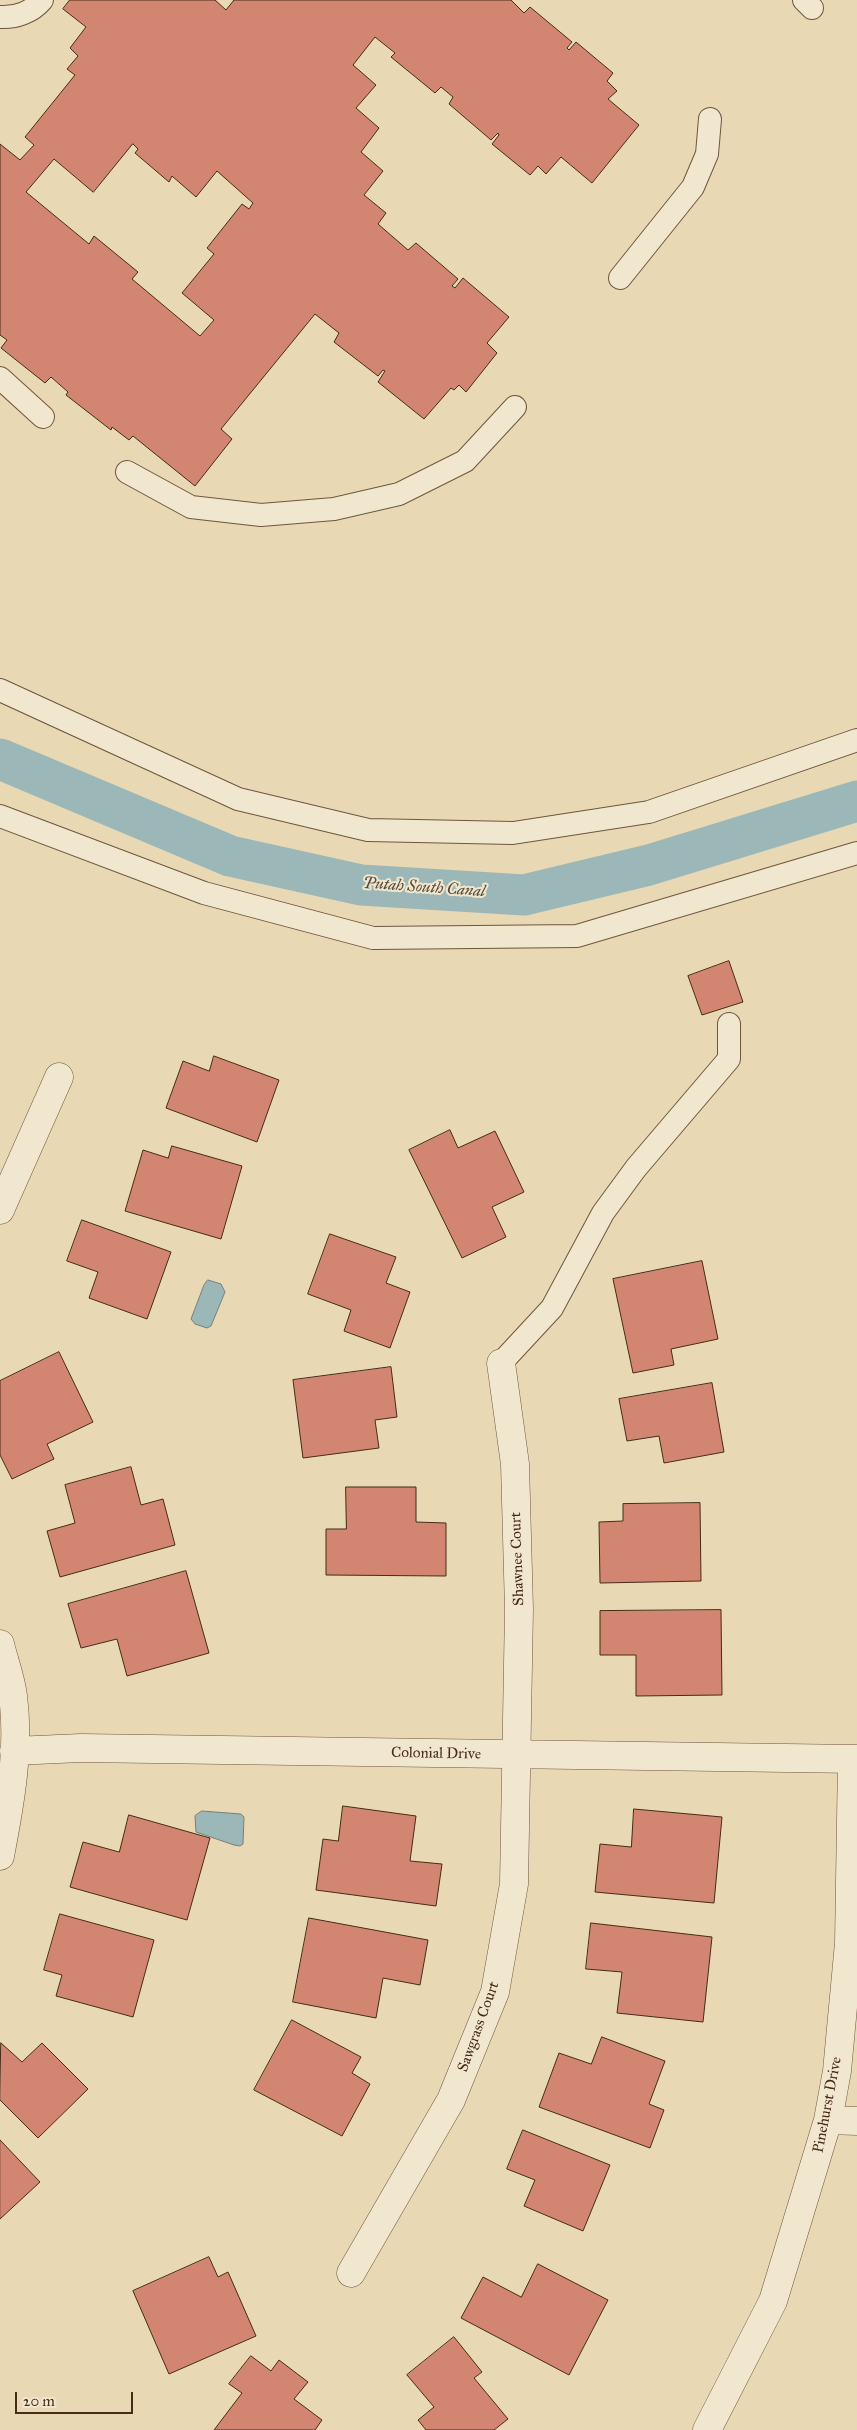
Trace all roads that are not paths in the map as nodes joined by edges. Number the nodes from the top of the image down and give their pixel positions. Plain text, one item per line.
1 (42, 0) edge
2 (0, 17) edge
3 (710, 119) dead end
4 (620, 278) dead end
5 (0, 378) edge
6 (515, 407) dead end
7 (43, 417) dead end
8 (127, 472) dead end
9 (0, 690) edge
10 (857, 740) edge
11 (0, 816) edge
12 (857, 852) edge
13 (729, 1024) dead end
14 (59, 1078) dead end
15 (0, 1210) edge
16 (501, 1363) joint
17 (0, 1644) edge
18 (14, 1751) junction
19 (517, 1755) junction
20 (855, 1759) edge
21 (0, 1856) edge
22 (828, 2120) junction
23 (857, 2121) edge
24 (351, 2273) dead end
25 (707, 2430) edge

1 - 2 lane
3 - 4 lane
5 - 7 lane
6 - 8 lane
9 - 10 lane
11 - 12 lane
13 - 16 lane
14 - 15 street
16 - 19 street, Shawnee Court
17 - 18 street
18 - 19 street, Colonial Drive
18 - 21 street
19 - 20 street, Colonial Drive
19 - 24 street, Sawgrass Court
20 - 22 street, Pinehurst Drive
22 - 23 street
22 - 25 street, Pinehurst Drive

